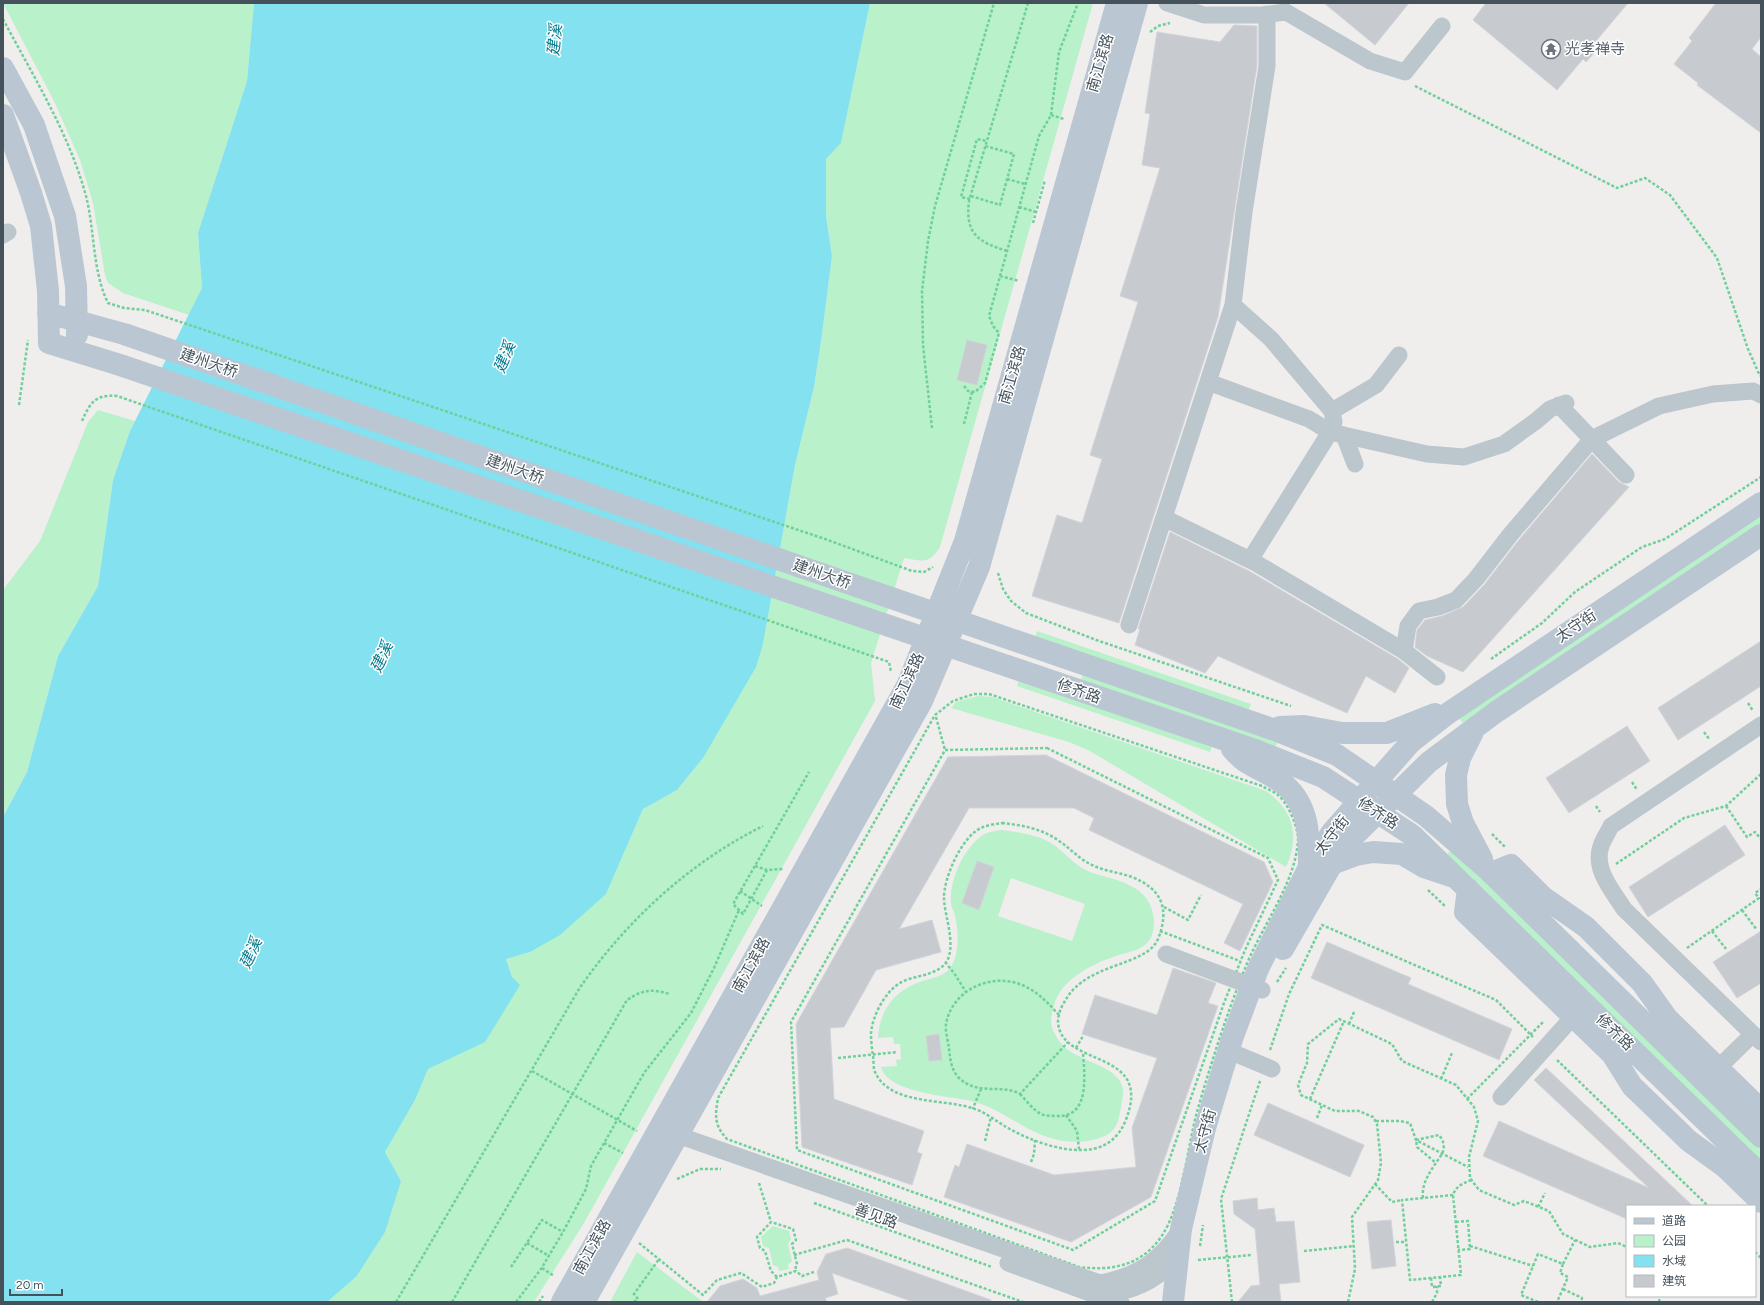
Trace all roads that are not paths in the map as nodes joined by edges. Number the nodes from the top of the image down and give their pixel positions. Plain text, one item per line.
1 (1117, 3) edge
2 (1137, 3) edge
3 (1167, 3) edge
4 (1267, 14) junction
5 (1442, 26) dead end
6 (3, 68) edge
7 (3, 115) edge
8 (1233, 305) junction
9 (48, 313) junction
10 (76, 321) junction
11 (77, 352) junction
12 (1399, 354) dead end
13 (1208, 382) junction
14 (1761, 395) edge
15 (1332, 411) junction
16 (1337, 434) junction
17 (1592, 439) junction
18 (1356, 464) dead end
19 (1626, 475) dead end
20 (1761, 503) edge
21 (1164, 518) junction
22 (1761, 535) edge
23 (1250, 560) junction
24 (895, 599) joint
25 (946, 617) junction
26 (1129, 625) dead end
27 (886, 626) joint
28 (936, 643) junction
29 (1404, 651) junction
30 (1437, 677) dead end
31 (1464, 702) junction
32 (1761, 725) edge
33 (1267, 727) junction
34 (1476, 727) junction
35 (1221, 739) junction
36 (1376, 782) junction
37 (1396, 795) junction
38 (1360, 801) junction
39 (1378, 812) junction
40 (1332, 864) junction
41 (1309, 867) junction
42 (1489, 871) junction
43 (1462, 883) junction
44 (1166, 954) dead end
45 (1253, 984) junction
46 (1579, 1010) junction
47 (1757, 1038) edge
48 (1233, 1053) junction
49 (1269, 1067) road end
50 (1718, 1068) junction
51 (1500, 1097) dead end
52 (1761, 1110) edge
53 (661, 1135) junction
54 (1761, 1137) edge
55 (1761, 1175) edge
56 (1761, 1202) edge
57 (1186, 1233) junction
58 (1188, 1258) junction
59 (1107, 1295) edge
60 (562, 1302) edge
61 (584, 1302) edge
62 (1173, 1302) edge
63 (1183, 1302) edge

1 - 25 main road, 南江滨路
2 - 25 main road, 南江滨路
3 - 4 street
4 - 5 street
4 - 8 street
6 - 10 main road
7 - 9 main road
8 - 13 street
8 - 15 street
9 - 10 main road, 建州大桥
9 - 11 main road, 建州大桥
10 - 11 main road
10 - 24 main road, 建州大桥
11 - 27 main road, 建州大桥
12 - 15 street
13 - 16 street
13 - 21 street
14 - 17 street
15 - 16 street
16 - 17 street
16 - 18 street
16 - 23 street
17 - 19 street
17 - 29 street
20 - 31 main road, 太守街
21 - 23 street
21 - 26 street
22 - 34 main road, 太守街
23 - 29 street
24 - 25 main road, 修齐路
25 - 28 main road, 南江滨路
25 - 33 main road, 修齐路
27 - 28 main road, 修齐路
28 - 35 main road, 修齐路
28 - 53 main road, 南江滨路
29 - 30 street
31 - 33 main road
31 - 36 main road, 太守街
32 - 47 street
33 - 36 main road, 修齐路
34 - 37 main road, 太守街
34 - 42 main road
35 - 38 main road, 修齐路
35 - 41 main road
36 - 37 main road, 修齐路
36 - 38 main road, 太守街
37 - 39 main road, 太守街
37 - 42 main road, 修齐路
38 - 39 main road, 修齐路
38 - 41 main road, 太守街
39 - 40 main road, 太守街
39 - 43 main road, 修齐路
40 - 43 main road
40 - 45 main road, 太守街
41 - 45 main road, 太守街
42 - 50 main road
42 - 54 main road, 修齐路
43 - 46 main road, 修齐路
44 - 45 street
45 - 48 main road, 太守街
46 - 51 street
46 - 55 main road, 修齐路
46 - 56 main road
47 - 50 street
48 - 49 street
48 - 57 main road, 太守街
50 - 52 main road
53 - 59 street, 善见路
53 - 60 main road, 南江滨路
53 - 61 main road, 南江滨路
57 - 58 main road, 太守街
57 - 59 street
57 - 63 main road, 太守街
58 - 59 street
58 - 62 main road, 太守街

